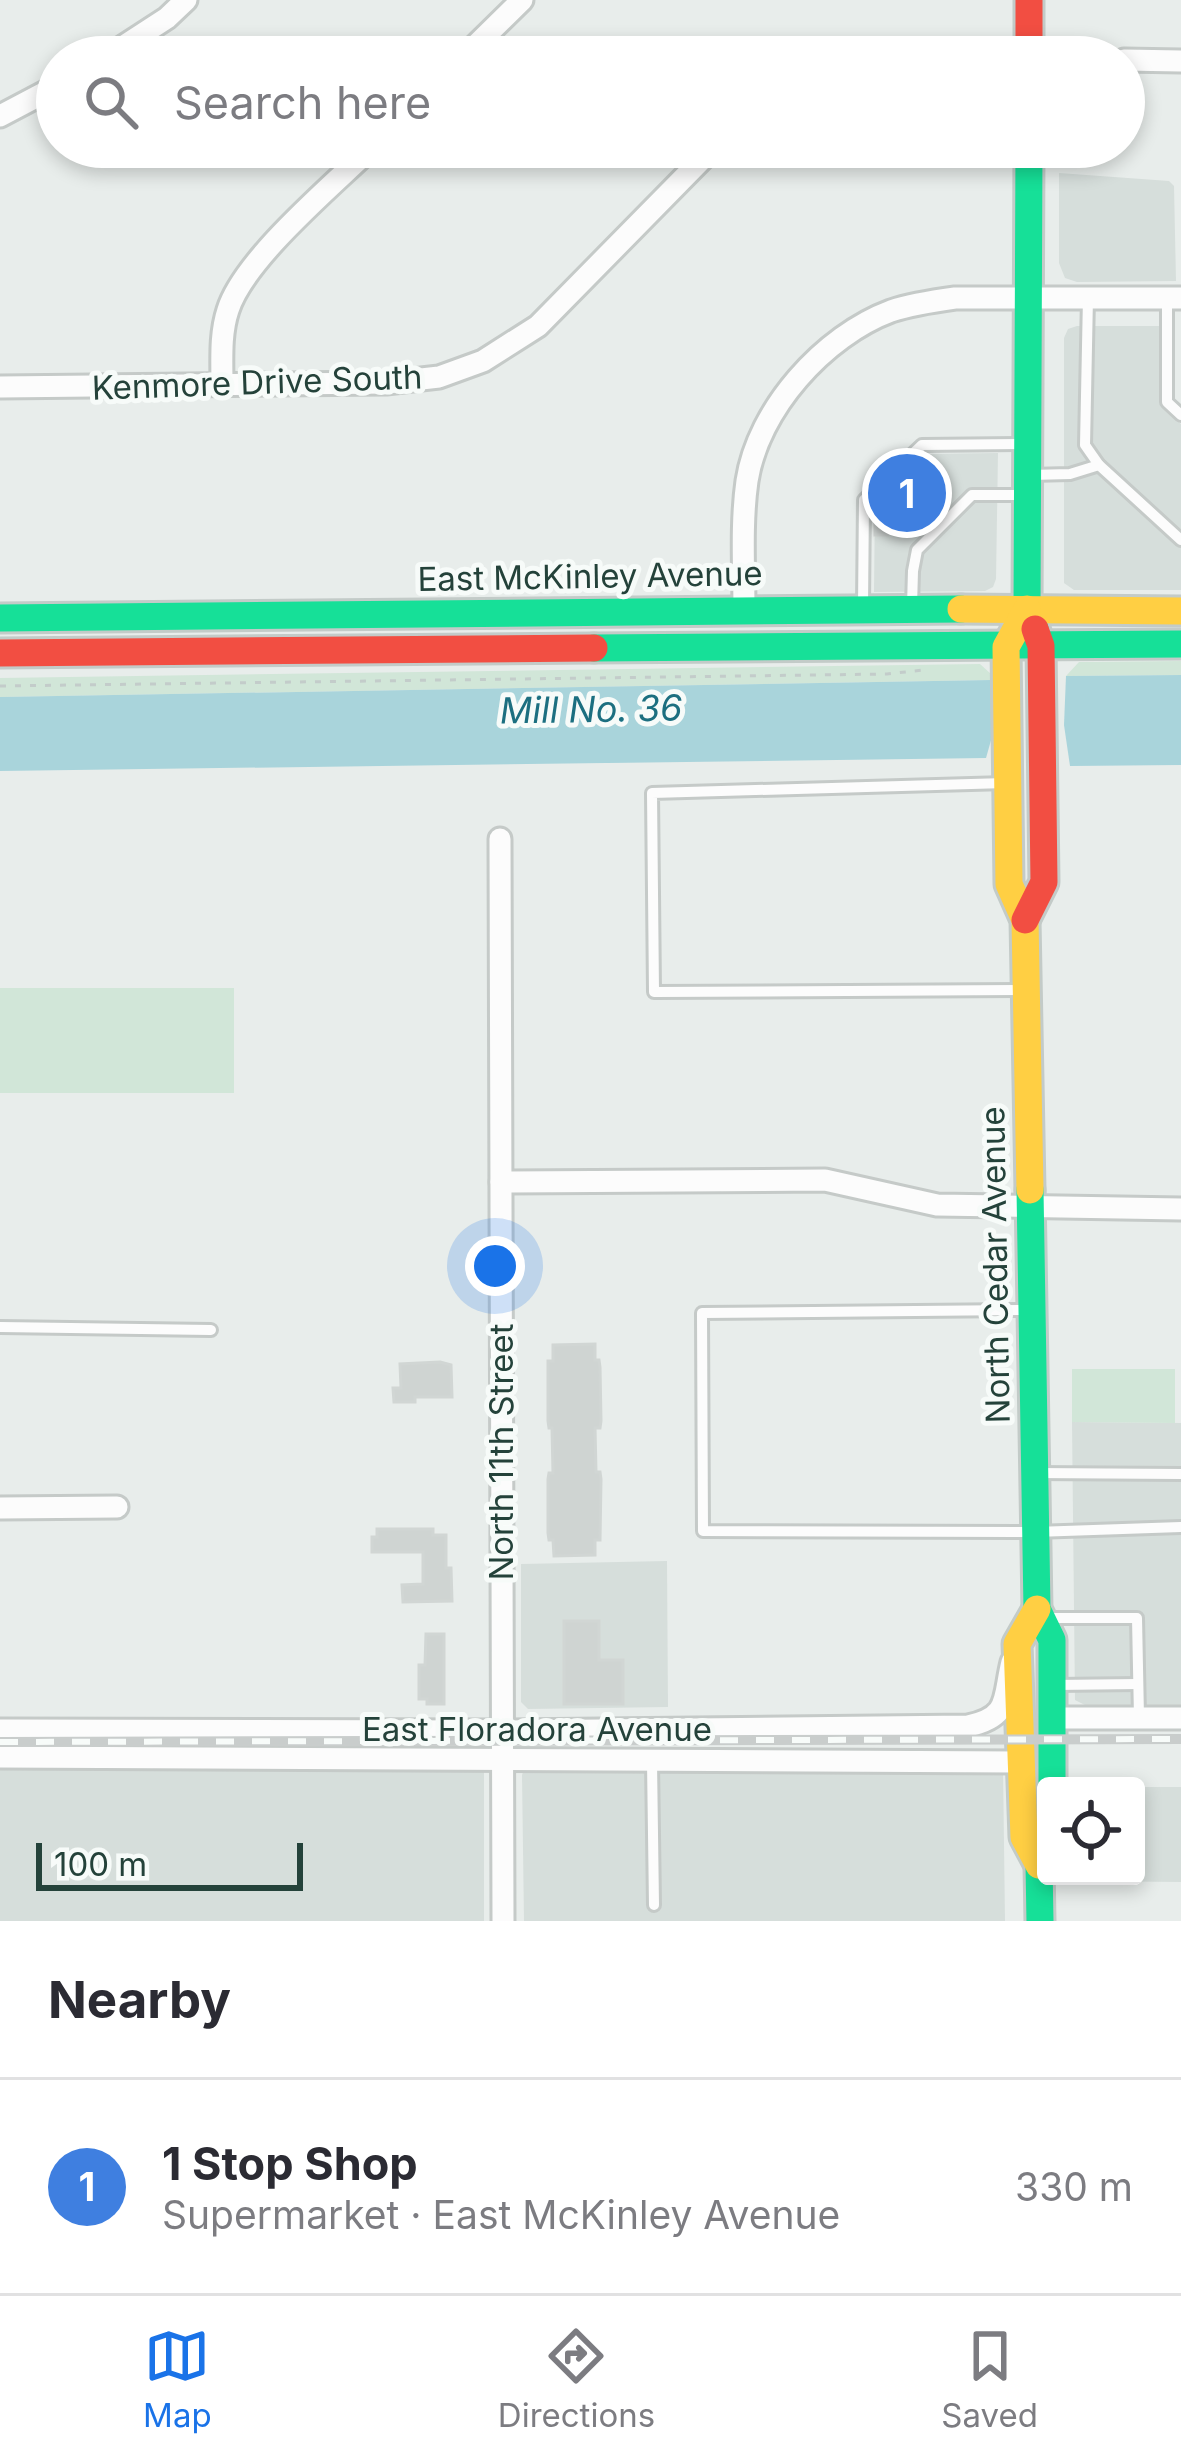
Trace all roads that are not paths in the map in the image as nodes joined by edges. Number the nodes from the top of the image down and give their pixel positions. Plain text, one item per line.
1 (186, 0) edge
2 (522, 0) edge
3 (1029, 0) edge
4 (139, 36) edge
5 (485, 36) edge
6 (1029, 36) edge
7 (1145, 61) edge
8 (1181, 62) edge
9 (36, 97) edge
10 (0, 116) edge
11 (351, 168) edge
12 (694, 168) edge
13 (1028, 168) edge
14 (1028, 297) junction
15 (1088, 297) junction
16 (1174, 298) edge
17 (222, 386) junction
18 (0, 387) edge
19 (1181, 415) edge
20 (1027, 444) junction
21 (1099, 465) junction
22 (1027, 485) junction
23 (1181, 540) edge
24 (1027, 609) junction
25 (863, 610) junction
26 (912, 610) junction
27 (656, 611) junction
28 (744, 611) junction
29 (1181, 611) edge
30 (0, 618) edge
31 (1181, 644) edge
32 (501, 649) junction
33 (0, 653) edge
34 (1041, 659) junction
35 (1006, 660) junction
36 (1007, 782) junction
37 (500, 839) dead end
38 (1025, 920) junction
39 (1028, 990) junction
40 (501, 1182) junction
41 (1030, 1207) junction
42 (1181, 1209) edge
43 (1032, 1310) junction
44 (0, 1327) edge
45 (211, 1330) dead end
46 (1034, 1473) junction
47 (1181, 1474) edge
48 (0, 1508) edge
49 (118, 1508) dead end
50 (1181, 1527) edge
51 (1035, 1532) junction
52 (1039, 1613) junction
53 (1017, 1644) junction
54 (1138, 1684) junction
55 (1052, 1685) junction
56 (1052, 1718) junction
57 (1139, 1718) junction
58 (1181, 1718) edge
59 (0, 1730) edge
60 (502, 1731) junction
61 (0, 1756) edge
62 (502, 1757) junction
63 (652, 1759) junction
64 (1021, 1762) junction
65 (1052, 1777) edge
66 (1037, 1851) edge
67 (1042, 1885) edge
68 (654, 1905) dead end
69 (503, 1921) edge
70 (1040, 1921) edge

1 - 4 street
2 - 5 street
3 - 6 main road
7 - 8 street
9 - 10 street
11 - 17 street
12 - 17 street, Kenmore Drive South
13 - 14 main road, North Cedar Avenue
14 - 15 street
14 - 20 main road, North Cedar Avenue
14 - 28 street
15 - 16 street
15 - 21 lane
16 - 19 lane
17 - 18 street, Kenmore Drive South
20 - 22 main road, North Cedar Avenue
20 - 25 lane
21 - 22 lane
21 - 23 lane
22 - 24 main road, North Cedar Avenue
22 - 26 lane
24 - 26 main road, East McKinley Avenue
24 - 29 main road, East McKinley Avenue
24 - 34 main road, North Cedar Avenue
24 - 35 main road, North Cedar Avenue
25 - 26 main road, East McKinley Avenue
25 - 28 main road, East McKinley Avenue
27 - 28 main road, East McKinley Avenue
27 - 30 main road, East McKinley Avenue
27 - 32 main road
31 - 34 main road
32 - 33 main road
32 - 35 main road
34 - 35 main road
34 - 38 main road, North Cedar Avenue
35 - 36 main road, North Cedar Avenue
36 - 38 main road, North Cedar Avenue
36 - 39 lane
37 - 40 street, North 11th Street
38 - 39 main road, North Cedar Avenue
39 - 41 main road, North Cedar Avenue
40 - 41 street
40 - 60 street, North 11th Street
41 - 42 street
41 - 43 main road, North Cedar Avenue
43 - 46 main road, North Cedar Avenue
43 - 51 lane
44 - 45 lane
46 - 47 lane
46 - 51 main road, North Cedar Avenue
48 - 49 street
50 - 51 lane
51 - 52 main road, North Cedar Avenue
52 - 53 main road, North Cedar Avenue
52 - 54 lane
52 - 55 main road, North Cedar Avenue
53 - 60 street, East Floradora Avenue
53 - 64 main road
54 - 55 lane
54 - 57 lane
55 - 56 main road, North Cedar Avenue
56 - 57 street
56 - 65 main road, North Cedar Avenue
57 - 58 street
59 - 60 street, East Floradora Avenue
60 - 62 street, North 11th Street
61 - 62 street, East Floradora Avenue
62 - 63 street, East Floradora Avenue
62 - 69 street, North 11th Street
63 - 64 street, East Floradora Avenue
63 - 68 lane
64 - 66 main road
67 - 70 main road

